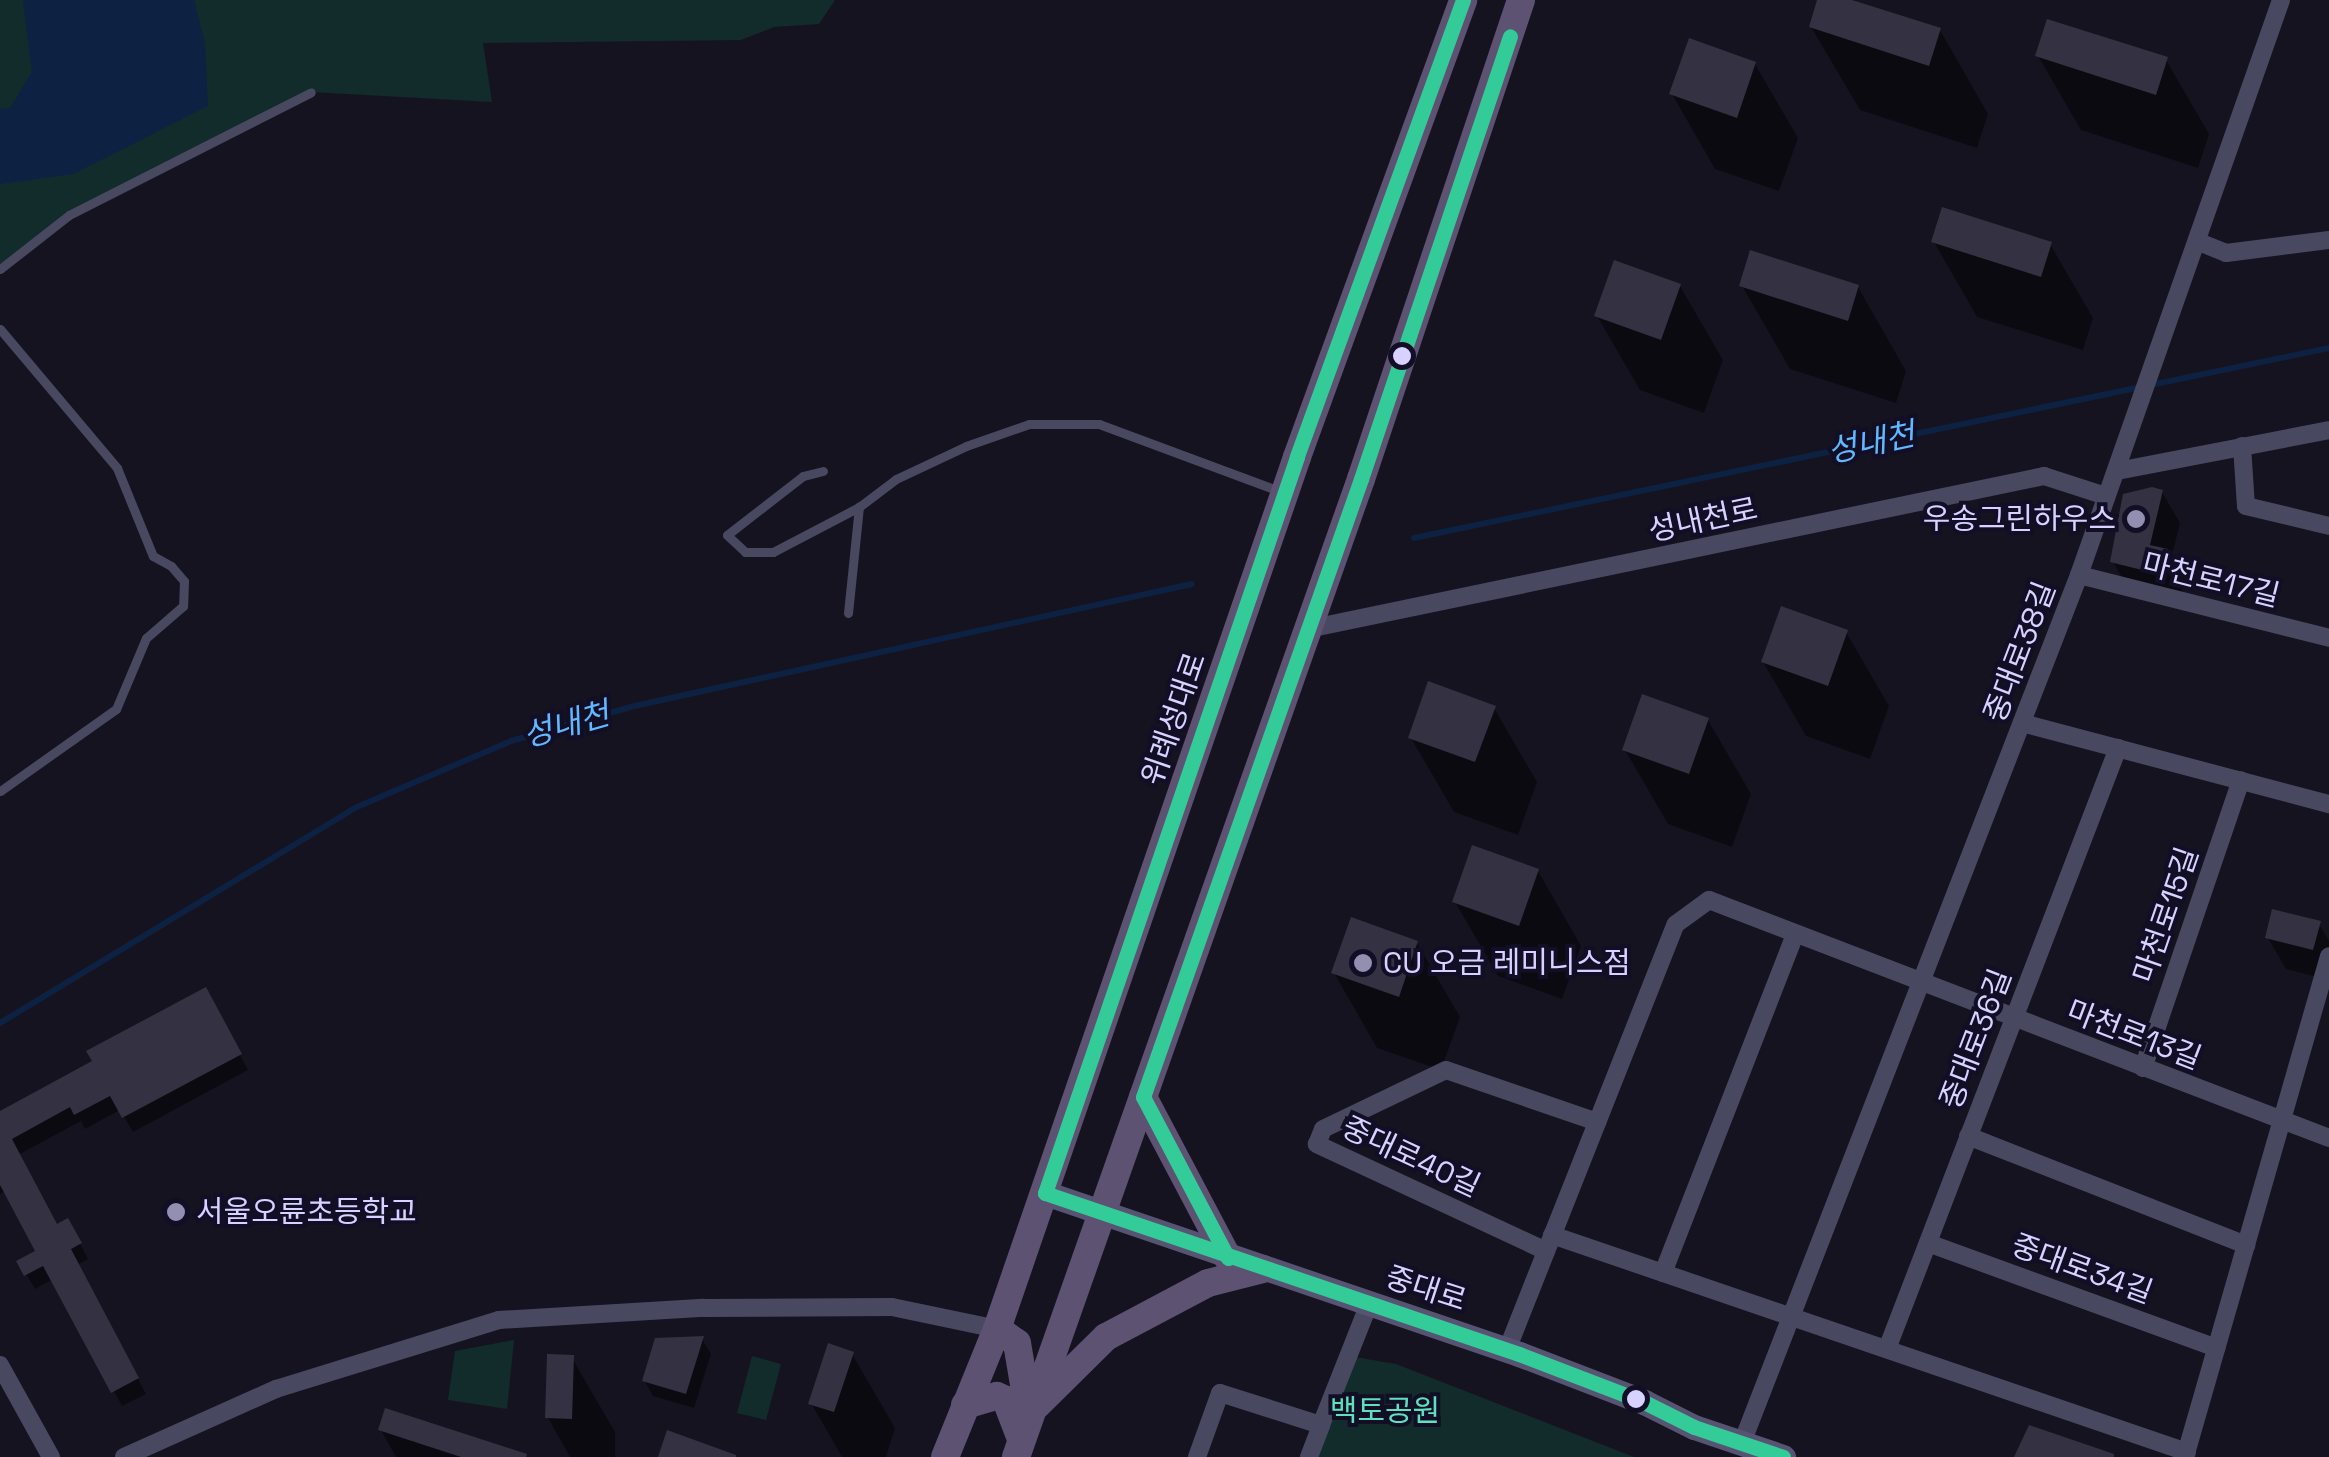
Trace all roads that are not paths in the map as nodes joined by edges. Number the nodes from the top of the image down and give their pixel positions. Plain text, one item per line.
1 (1463, 0) edge
2 (1522, 0) edge
3 (2281, 0) edge
4 (310, 92) dead end
5 (2329, 240) edge
6 (2199, 242) junction
7 (0, 269) edge
8 (0, 330) edge
9 (2329, 430) edge
10 (2242, 446) junction
11 (2118, 466) junction
12 (823, 471) dead end
13 (1285, 493) junction
14 (2106, 496) junction
15 (859, 507) junction
16 (2329, 526) edge
17 (2079, 576) junction
18 (848, 614) dead end
19 (1308, 628) junction
20 (2329, 638) edge
21 (2022, 722) junction
22 (2118, 748) junction
23 (2241, 780) junction
24 (0, 791) edge
25 (2329, 804) edge
26 (1795, 934) junction
27 (2329, 956) edge
28 (1920, 984) junction
29 (2013, 1019) junction
30 (2143, 1068) junction
31 (1143, 1096) junction
32 (2282, 1120) junction
33 (1597, 1122) junction
34 (1968, 1136) junction
35 (2329, 1138) edge
36 (1044, 1193) junction
37 (1100, 1213) junction
38 (1928, 1242) junction
39 (1549, 1243) junction
40 (2246, 1245) junction
41 (1228, 1258) junction
42 (1262, 1269) junction
43 (1663, 1273) junction
44 (1368, 1304) junction
45 (1790, 1317) junction
46 (997, 1329) junction
47 (2217, 1348) junction
48 (1886, 1349) junction
49 (1507, 1350) junction
50 (0, 1365) edge
51 (965, 1405) junction
52 (1321, 1425) junction
53 (1025, 1432) edge
54 (1742, 1443) junction
55 (2186, 1454) edge
56 (52, 1457) edge
57 (124, 1457) edge
58 (944, 1457) edge
59 (1197, 1457) edge
60 (1310, 1457) edge
61 (1783, 1457) edge

1 - 13 main road, 위례성대로
2 - 19 main road
3 - 6 street, 중대로38길
4 - 7 lane
5 - 6 street
6 - 11 street, 중대로38길
8 - 24 lane
9 - 10 street
10 - 11 street
10 - 16 street
11 - 14 street, 중대로38길
12 - 15 lane
13 - 15 lane
13 - 36 main road, 위례성대로
14 - 17 street, 중대로38길
14 - 19 street, 성내천로
15 - 18 lane
17 - 20 street, 마천로17길
17 - 21 street, 중대로38길
19 - 31 main road
21 - 22 street
21 - 28 street, 중대로38길
22 - 23 street
22 - 29 street, 중대로36길
23 - 25 street
23 - 30 street, 마천로15길
26 - 28 street
26 - 33 street
26 - 43 street
27 - 32 street
28 - 29 street, 마천로13길
28 - 45 street, 중대로38길
29 - 30 street, 마천로13길
29 - 34 street, 중대로36길
30 - 32 street, 마천로13길
31 - 37 main road
31 - 41 main road
32 - 35 street, 마천로13길
32 - 40 street
33 - 39 street
33 - 39 street, 중대로40길
34 - 38 street, 중대로36길
34 - 40 street
36 - 37 main road, 중대로
36 - 46 main road, 위례성대로
37 - 41 main road, 중대로
37 - 53 main road
38 - 47 street, 중대로34길
38 - 48 street, 중대로36길
39 - 43 street
39 - 49 street
40 - 47 street
41 - 42 main road, 중대로
42 - 44 main road, 중대로
42 - 53 main road
43 - 45 street
44 - 49 main road, 중대로
44 - 52 street
45 - 48 street
45 - 54 street, 중대로38길
46 - 51 main road, 위례성대로
46 - 53 main road
46 - 57 street
47 - 55 street
48 - 55 street
49 - 54 main road, 중대로
50 - 56 street
51 - 53 main road
51 - 58 main road, 위례성대로
52 - 59 street
52 - 60 street
54 - 61 main road, 중대로

